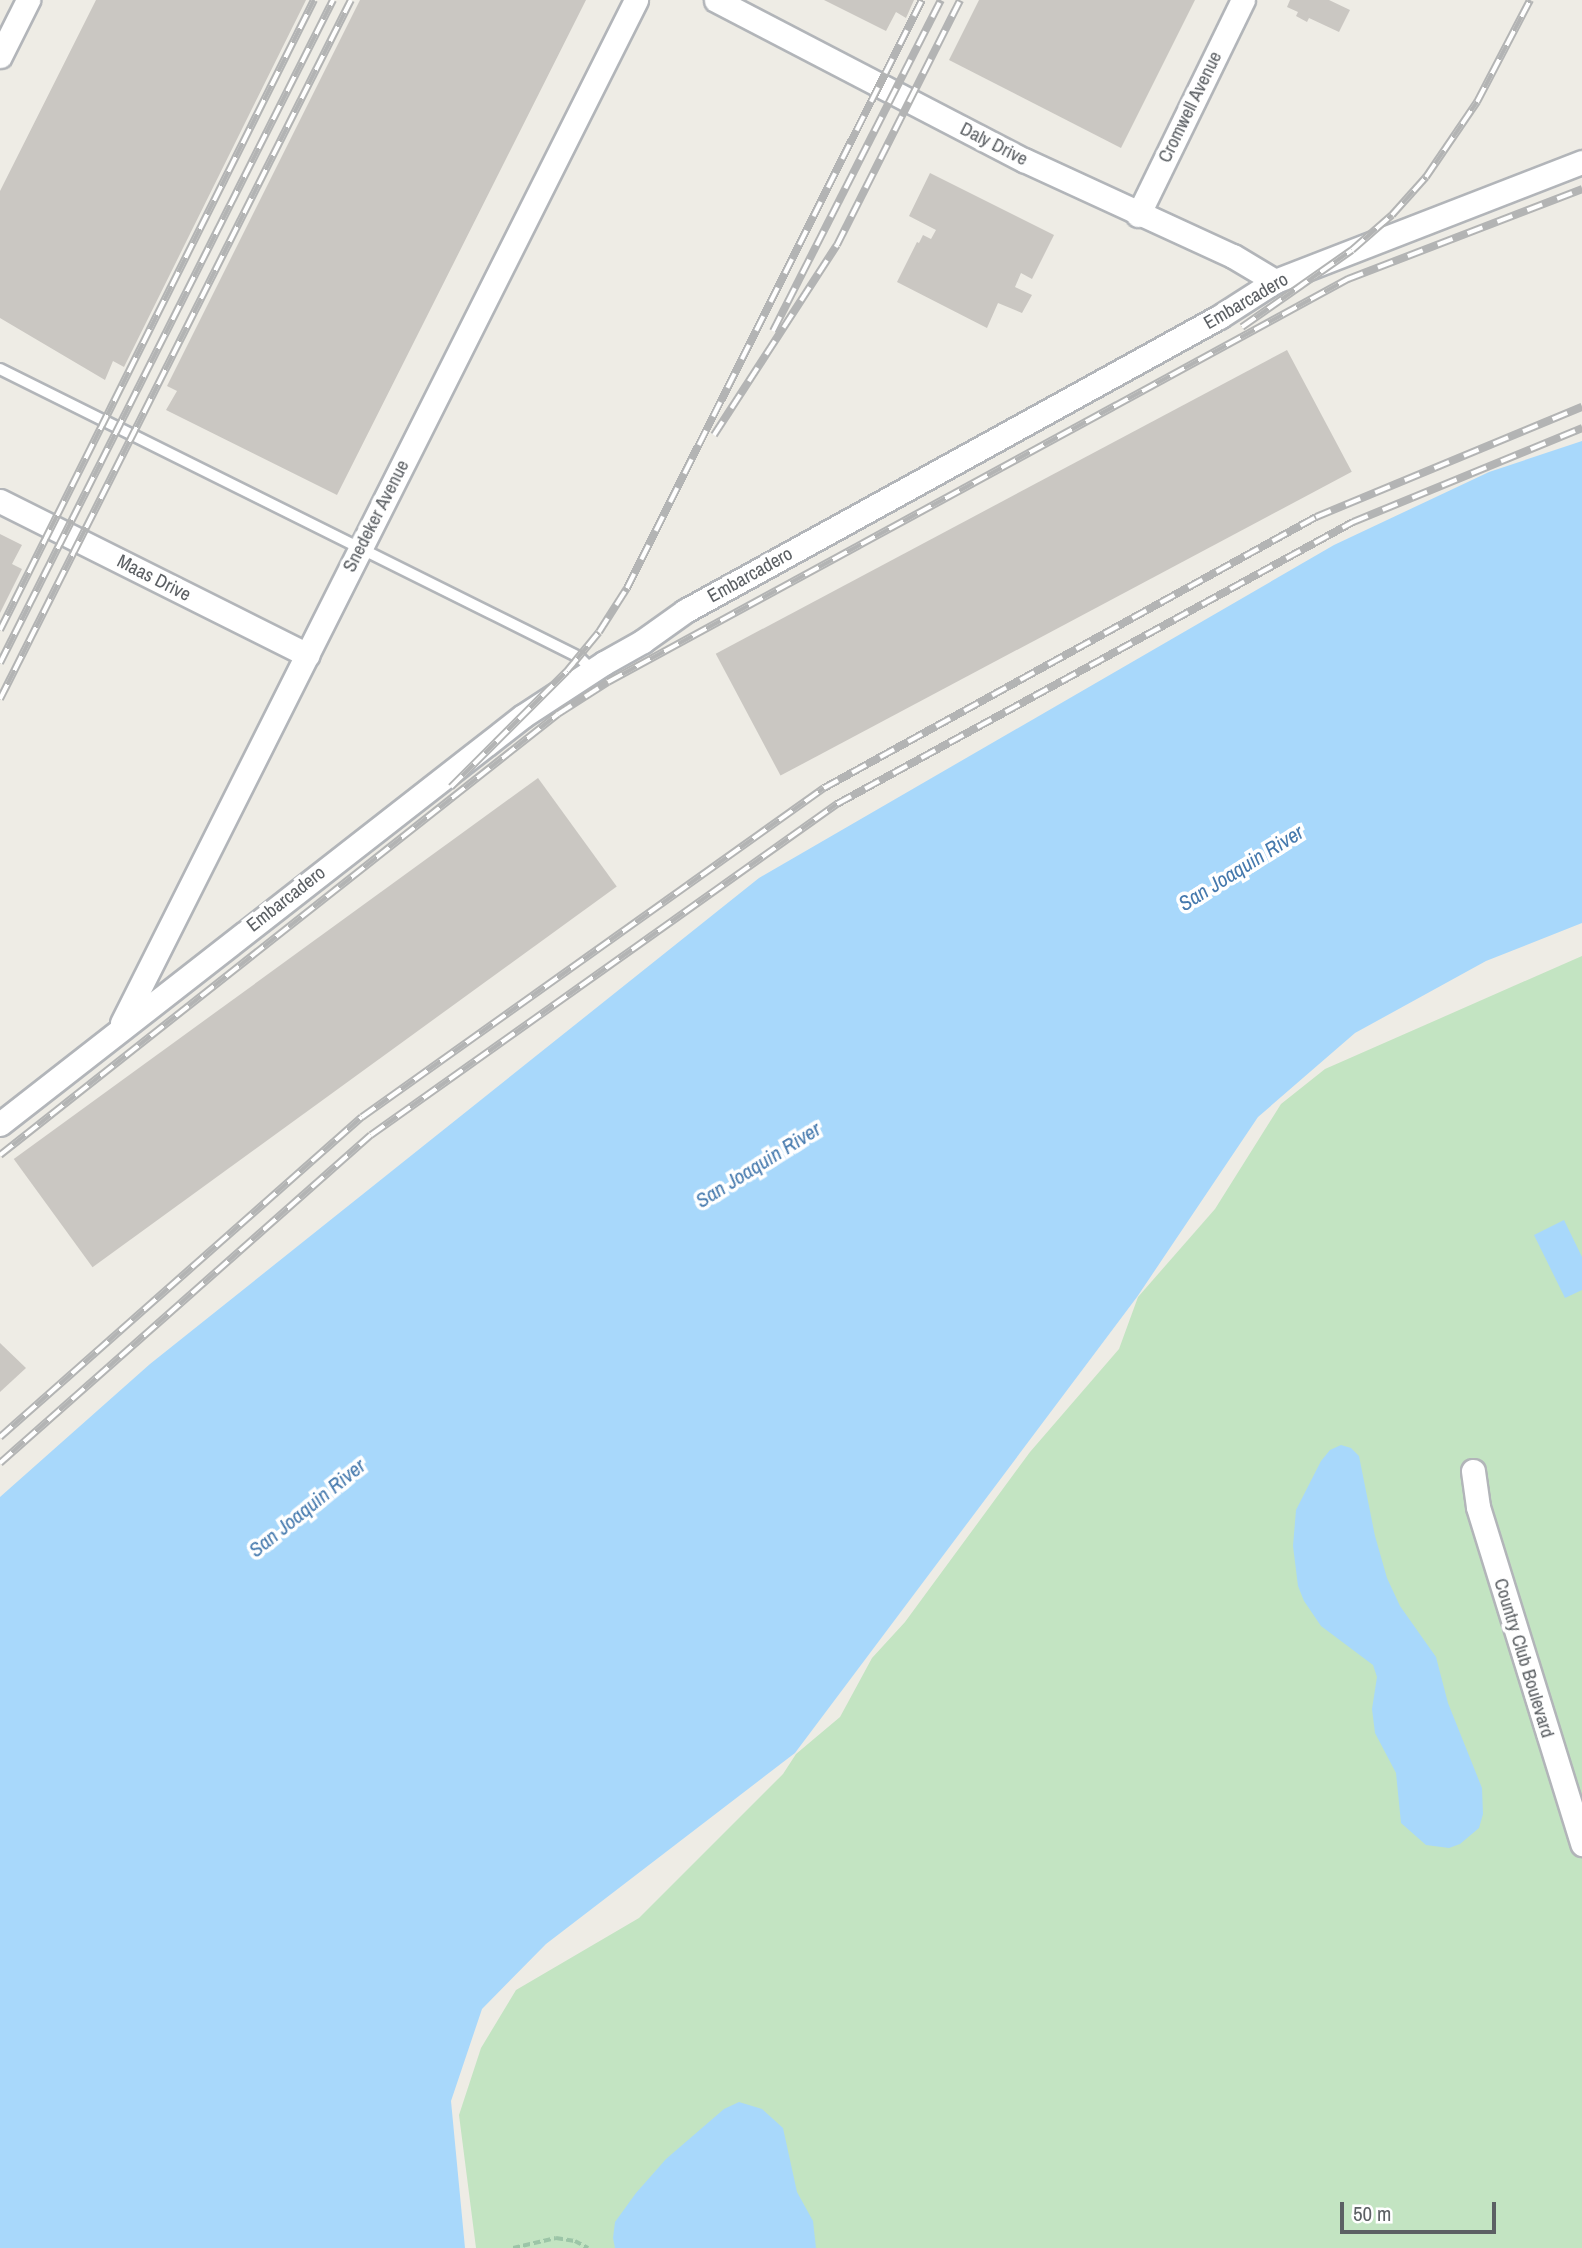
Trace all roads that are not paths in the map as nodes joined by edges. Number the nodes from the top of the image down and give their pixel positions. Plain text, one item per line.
1 (28, 0) edge
2 (636, 0) edge
3 (716, 0) edge
4 (1243, 0) edge
5 (0, 56) edge
6 (1582, 162) edge
7 (1138, 215) junction
8 (1275, 281) junction
9 (0, 369) edge
10 (0, 501) edge
11 (359, 549) junction
12 (308, 655) junction
13 (592, 670) junction
14 (117, 1033) junction
15 (0, 1125) edge
16 (1473, 1471) dead end
17 (1582, 1844) edge

1 - 5 street
2 - 11 street, Snedeker Avenue
3 - 7 street, Daly Drive
4 - 7 street, Cromwell Avenue
6 - 8 street, Embarcadero
7 - 8 street, Daly Drive
8 - 13 street, Embarcadero
9 - 11 lane
10 - 12 street, Maas Drive
11 - 12 street, Snedeker Avenue
11 - 13 lane
12 - 14 street, Snedeker Avenue
13 - 14 street, Embarcadero
14 - 15 street, Embarcadero
16 - 17 street, Country Club Boulevard

